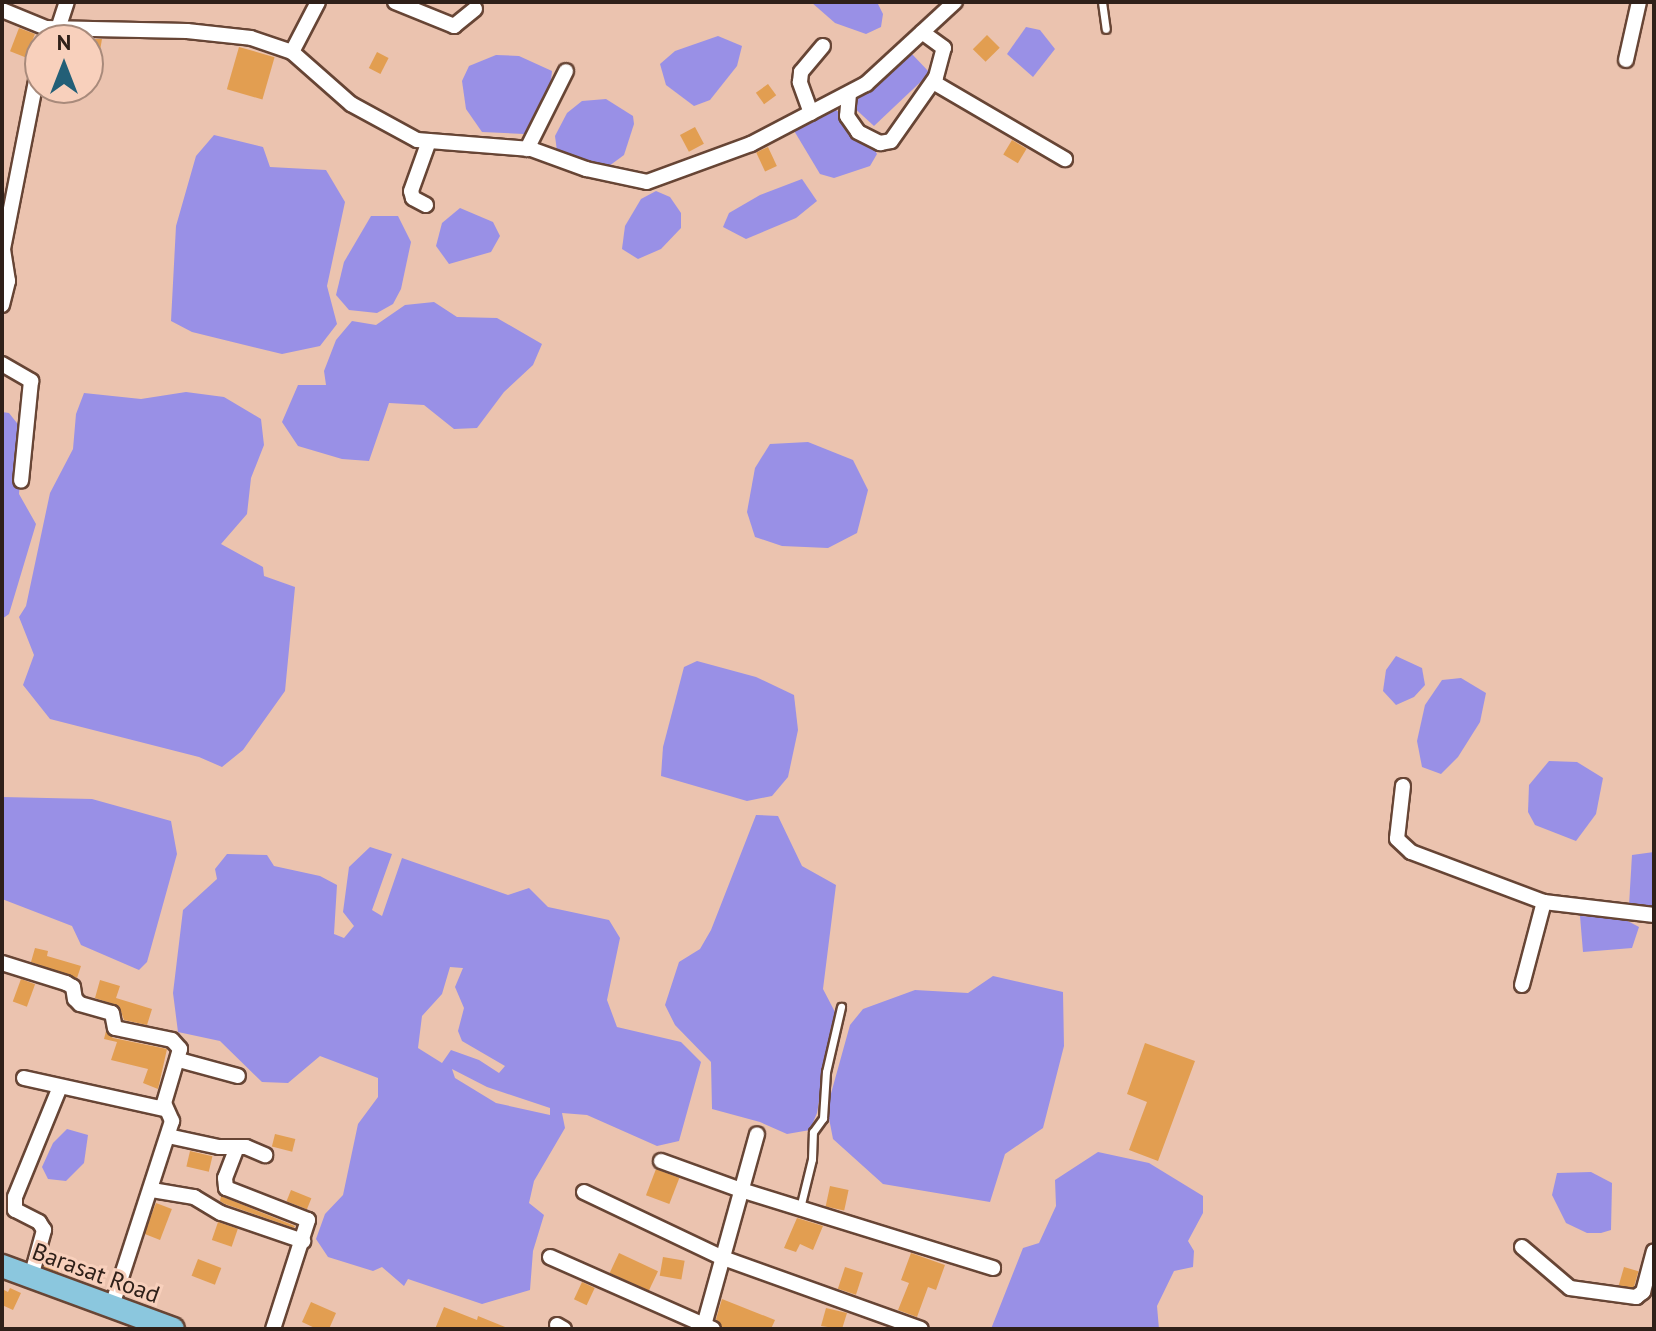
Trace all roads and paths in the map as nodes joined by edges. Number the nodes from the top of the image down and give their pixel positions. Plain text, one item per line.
1 (67, 2) edge
2 (318, 2) edge
3 (395, 2) edge
4 (955, 2) edge
5 (1102, 2) edge
6 (1639, 2) edge
7 (475, 9) dead end
8 (2, 10) edge
9 (33, 24) edge
10 (55, 24) edge
11 (1106, 29) dead end
12 (104, 32) edge
13 (922, 32) junction
14 (823, 46) dead end
15 (292, 52) junction
16 (1626, 60) dead end
17 (566, 71) dead end
18 (933, 82) junction
19 (849, 94) junction
20 (32, 104) edge
21 (811, 113) junction
22 (429, 141) junction
23 (527, 149) junction
24 (1065, 159) dead end
25 (426, 205) dead end
26 (2, 305) edge
27 (2, 364) edge
28 (21, 481) dead end
29 (1403, 786) dead end
30 (1544, 902) junction
31 (1654, 915) edge
32 (2, 963) edge
33 (1522, 985) dead end
34 (841, 1007) dead end
35 (179, 1060) junction
36 (238, 1076) dead end
37 (24, 1078) dead end
38 (60, 1087) junction
39 (164, 1109) junction
40 (757, 1134) dead end
41 (168, 1136) junction
42 (237, 1147) junction
43 (265, 1155) dead end
44 (661, 1161) dead end
45 (152, 1190) junction
46 (741, 1190) junction
47 (584, 1192) dead end
48 (800, 1208) junction
49 (303, 1241) junction
50 (1522, 1247) dead end
51 (1654, 1251) edge
52 (550, 1257) dead end
53 (723, 1258) junction
54 (2, 1266) edge
55 (993, 1268) dead end
56 (31, 1277) junction
57 (112, 1306) junction
58 (138, 1323) edge
59 (899, 1326) edge
60 (706, 1328) edge
61 (173, 1329) edge
62 (273, 1329) edge
63 (921, 1329) edge

1 - 10 street
2 - 15 street
3 - 7 street
4 - 13 street
5 - 11 lane
6 - 16 street
8 - 9 street
12 - 15 street
13 - 18 street
13 - 19 street
14 - 21 street
15 - 22 street
17 - 23 street
18 - 19 street
18 - 24 street
19 - 21 street
20 - 26 street
21 - 23 street
22 - 23 street
22 - 25 street
27 - 28 street
29 - 30 street
30 - 31 street
30 - 33 street
32 - 35 street
34 - 48 lane
35 - 36 street
35 - 39 street
37 - 38 street
38 - 39 street
38 - 56 street
39 - 41 street
40 - 46 street
41 - 42 street
41 - 45 street
42 - 43 street
42 - 49 street
44 - 46 street
45 - 49 street
45 - 57 street
46 - 48 street
46 - 53 street
47 - 53 street
48 - 55 street
49 - 62 street
50 - 51 street
52 - 60 street
53 - 59 street
53 - 60 street
54 - 56 main road, Barasat Road
56 - 57 main road, Barasat Road
57 - 58 main road, Barasat Road
58 - 61 main road, Barasat Road
59 - 63 street

